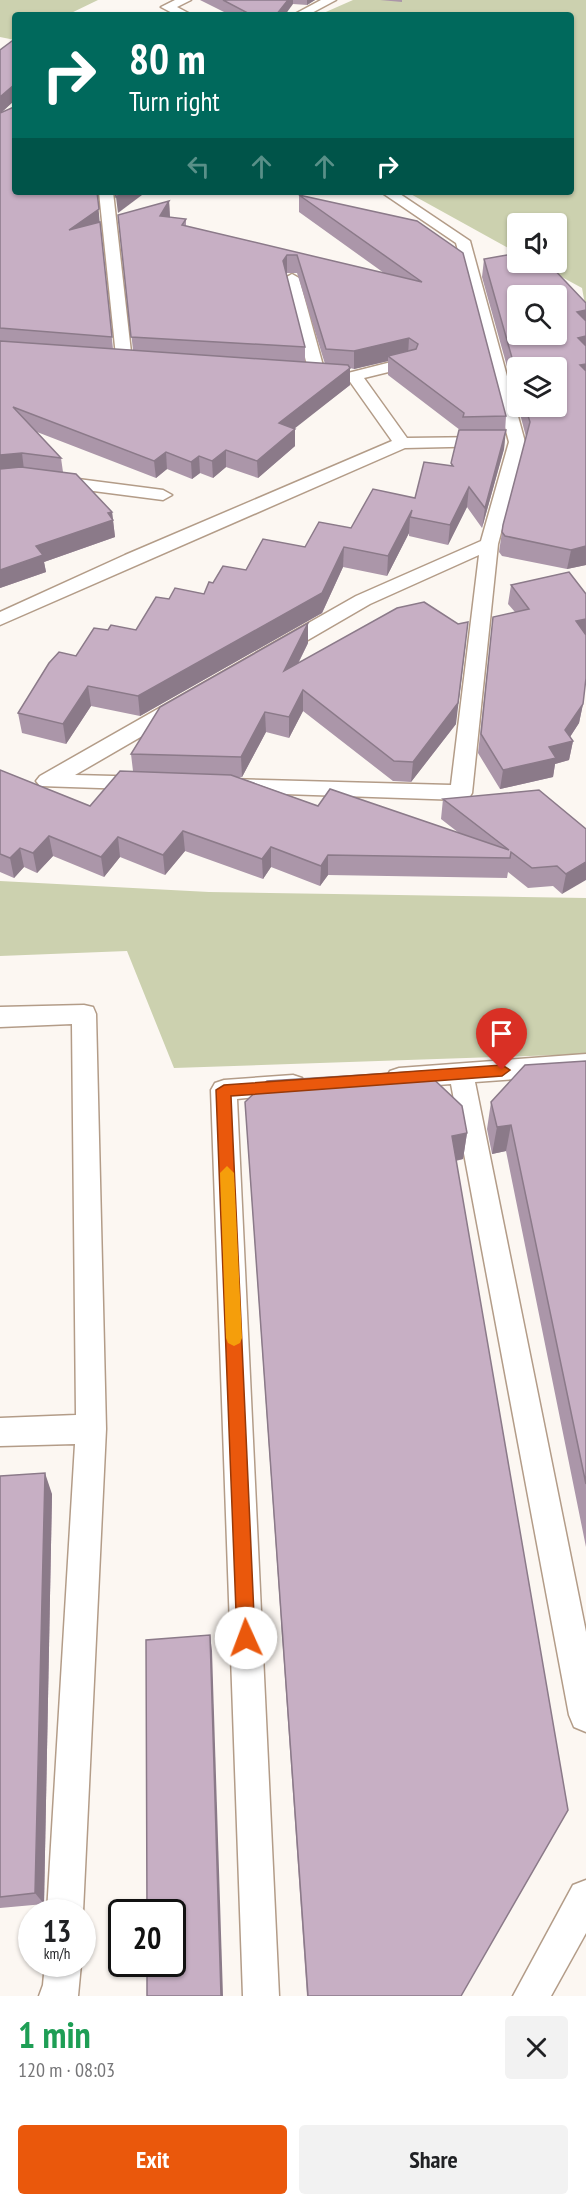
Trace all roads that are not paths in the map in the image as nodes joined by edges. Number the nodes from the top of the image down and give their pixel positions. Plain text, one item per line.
1 (185, 0) edge
2 (330, 0) edge
3 (178, 12) edge
4 (305, 12) edge
5 (106, 195) edge
6 (393, 195) edge
7 (292, 278) dead end
8 (91, 358) edge
9 (407, 363) edge
10 (295, 372) edge
11 (318, 373) junction
12 (354, 376) junction
13 (517, 442) junction
14 (402, 443) junction
15 (0, 480) edge
16 (163, 495) dead end
17 (489, 544) junction
18 (0, 619) edge
19 (0, 1017) edge
20 (586, 1064) edge
21 (461, 1073) junction
22 (378, 1079) edge
23 (318, 1084) edge
24 (91, 1429) junction
25 (0, 1432) edge
26 (586, 1715) edge
27 (586, 1898) edge
28 (66, 1899) edge
29 (62, 1977) edge
30 (57, 1996) edge
31 (261, 1996) edge
32 (531, 1996) edge

1 - 3 lane
2 - 4 lane
5 - 8 lane
6 - 13 lane
7 - 11 lane
9 - 12 lane
10 - 11 lane
11 - 12 lane
12 - 14 lane
13 - 14 lane
13 - 17 lane
14 - 18 lane
15 - 16 lane
17 - 17 lane
19 - 24 lane
20 - 21 lane
21 - 22 lane
21 - 26 lane
23 - 31 lane
24 - 25 lane
24 - 28 lane
27 - 32 lane
29 - 30 lane

